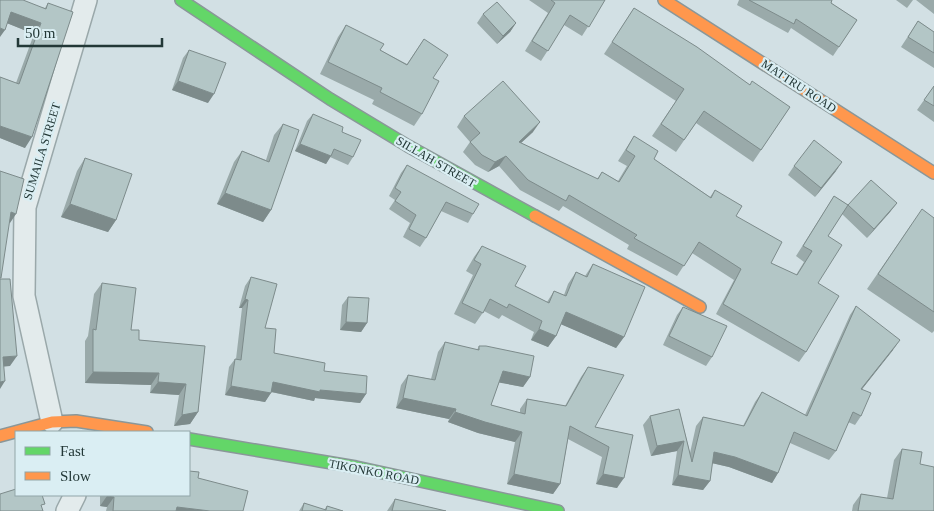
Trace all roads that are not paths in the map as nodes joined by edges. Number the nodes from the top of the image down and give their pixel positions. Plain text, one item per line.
1 (86, 0) edge
2 (181, 0) edge
3 (664, 0) edge
4 (934, 172) edge
5 (700, 307) dead end
6 (52, 422) junction
7 (76, 426) edge
8 (19, 431) edge
9 (135, 431) edge
10 (15, 432) edge
11 (0, 436) edge
12 (190, 439) edge
13 (75, 496) edge
14 (76, 496) edge
15 (67, 511) edge
16 (77, 511) edge
17 (558, 511) edge

1 - 6 street, SUMAILA STREET
2 - 5 street, SILLAH STREET
3 - 4 street, MATTRU ROAD
6 - 7 street
6 - 8 street
7 - 9 street
10 - 11 street
12 - 17 street, TIKONKO ROAD
13 - 15 street
14 - 16 street

